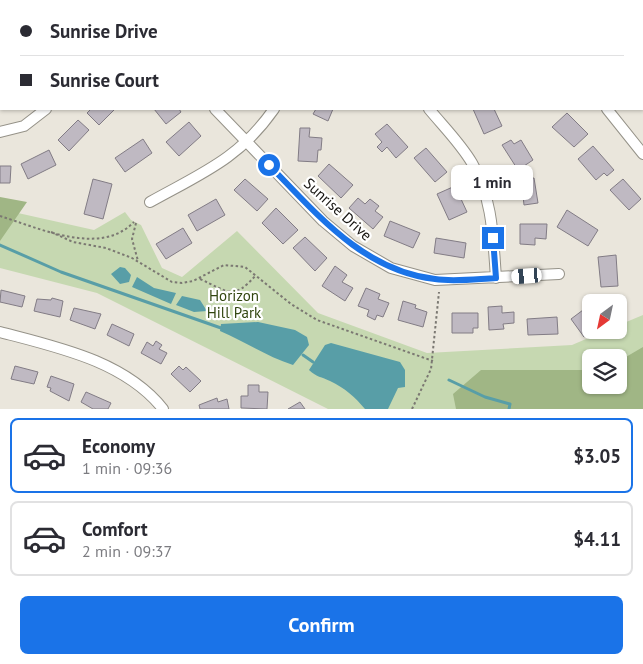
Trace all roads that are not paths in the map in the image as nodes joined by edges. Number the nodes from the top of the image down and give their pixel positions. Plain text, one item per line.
1 (45, 110) edge
2 (216, 110) edge
3 (273, 110) edge
4 (430, 110) edge
5 (608, 110) edge
6 (0, 132) edge
7 (247, 143) junction
8 (643, 154) edge
9 (150, 202) dead end
10 (559, 274) dead end
11 (496, 278) junction
12 (0, 332) edge
13 (163, 409) edge

1 - 6 street
2 - 7 street, Sunrise Drive
3 - 7 street
4 - 11 street
5 - 8 street
7 - 9 street
7 - 11 street, Sunrise Drive
10 - 11 street, Sunrise Drive
12 - 13 street

